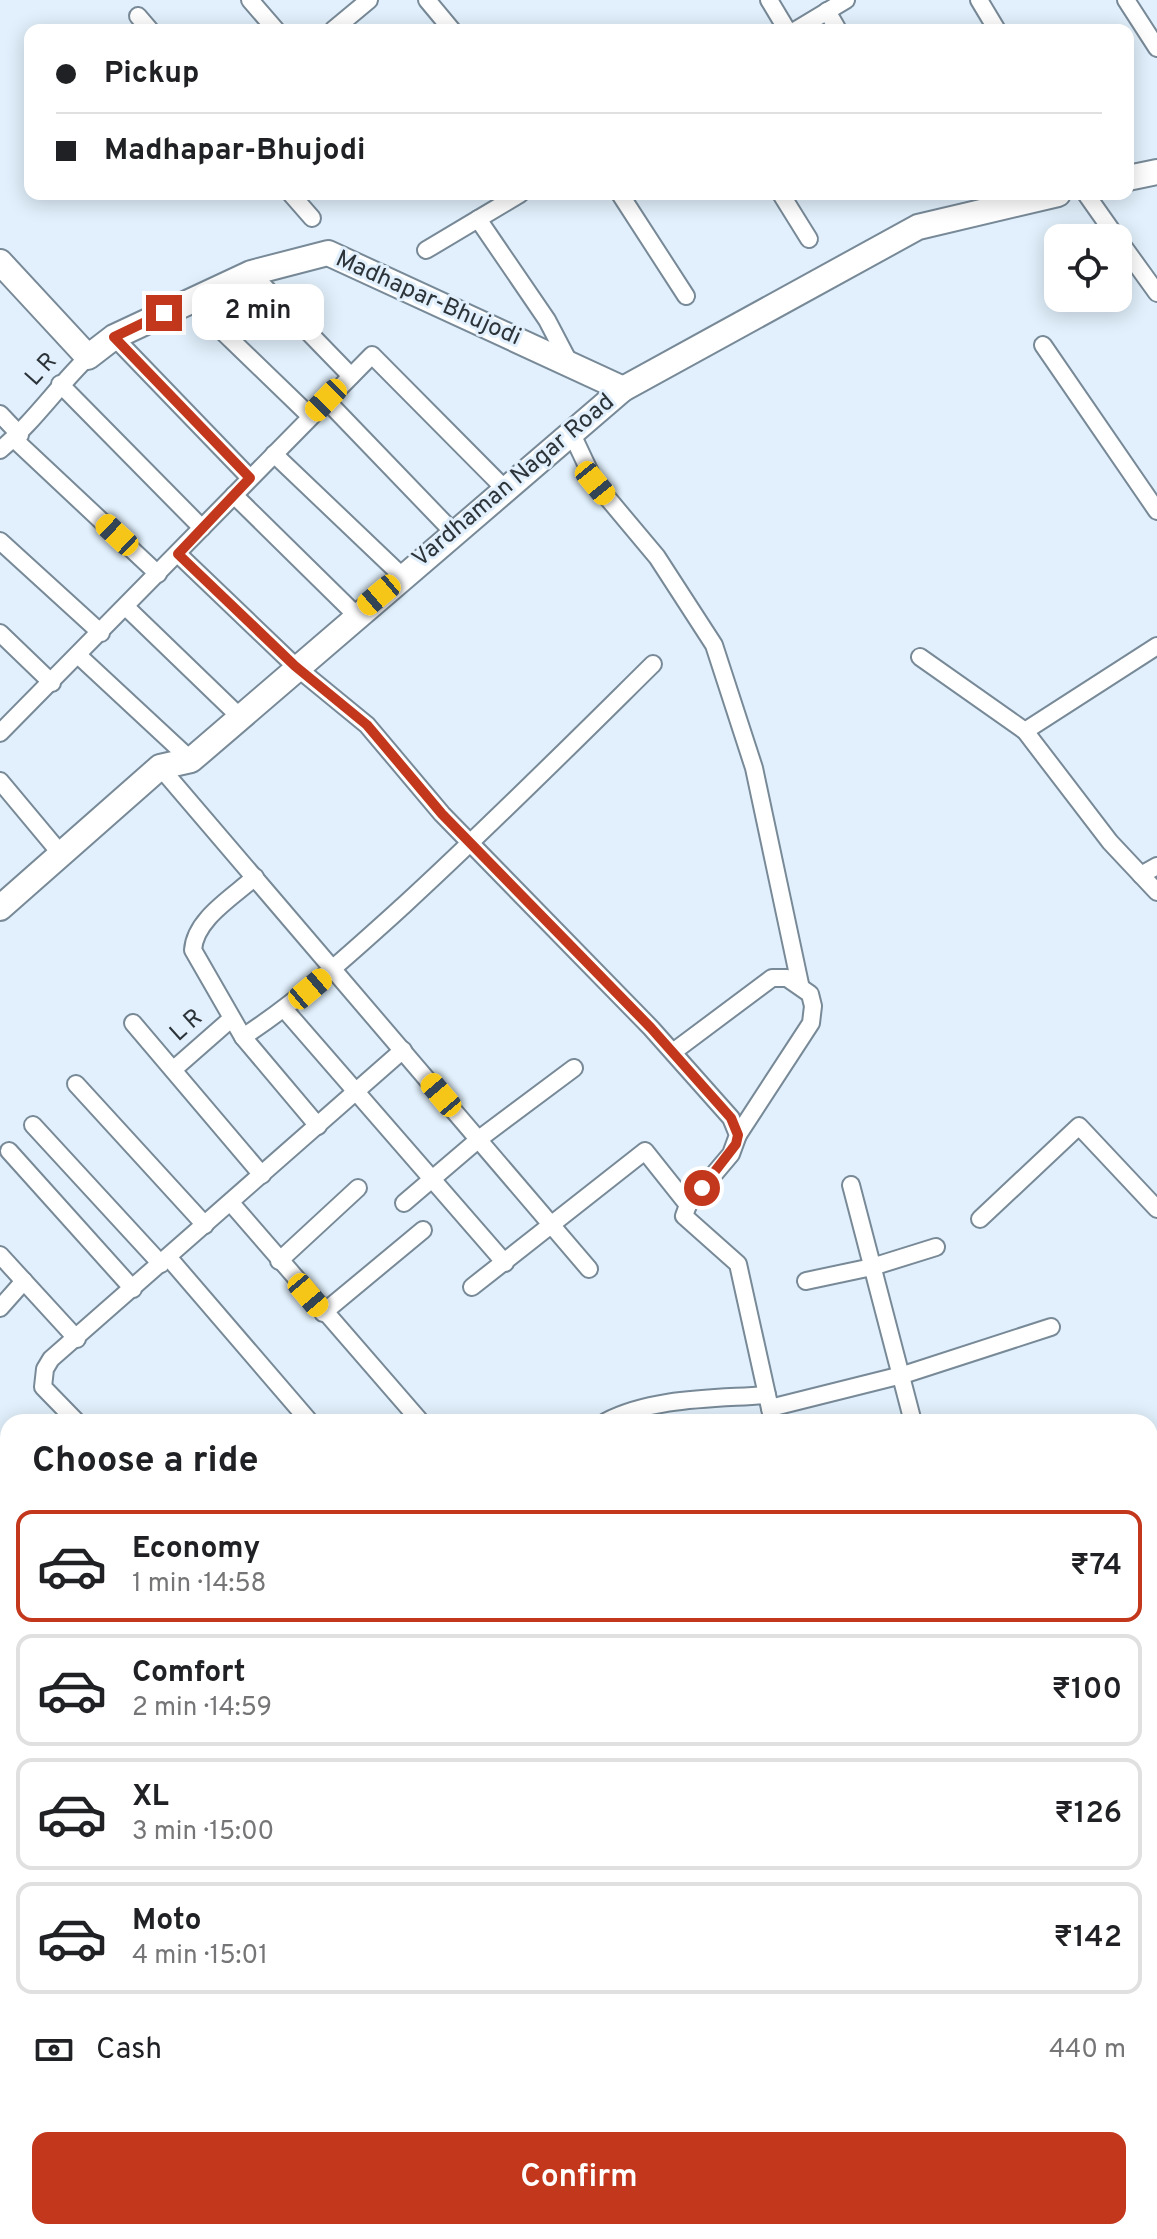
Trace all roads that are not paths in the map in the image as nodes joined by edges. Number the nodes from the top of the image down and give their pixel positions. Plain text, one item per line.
1 (250, 0) edge
2 (369, 0) edge
3 (427, 0) edge
4 (769, 0) edge
5 (846, 0) edge
6 (979, 0) edge
7 (1126, 0) edge
8 (827, 11) junction
9 (138, 16) dead end
10 (145, 24) edge
11 (271, 24) edge
12 (340, 24) edge
13 (447, 24) edge
14 (783, 24) edge
15 (806, 24) edge
16 (835, 24) edge
17 (993, 24) edge
18 (1157, 48) edge
19 (1157, 172) edge
20 (1134, 177) edge
21 (296, 200) edge
22 (510, 200) edge
23 (624, 200) edge
24 (785, 200) edge
25 (1033, 200) edge
26 (1090, 200) edge
27 (312, 218) dead end
28 (478, 219) junction
29 (1108, 224) edge
30 (809, 239) dead end
31 (426, 250) dead end
32 (1132, 258) edge
33 (0, 262) edge
34 (251, 273) junction
35 (1157, 293) edge
36 (686, 296) dead end
37 (190, 300) junction
38 (114, 337) junction
39 (1043, 345) dead end
40 (88, 357) junction
41 (569, 362) junction
42 (351, 376) junction
43 (60, 384) junction
44 (623, 389) junction
45 (326, 400) junction
46 (0, 414) edge
47 (310, 416) junction
48 (571, 432) junction
49 (17, 437) junction
50 (0, 450) edge
51 (274, 454) junction
52 (250, 478) junction
53 (505, 489) junction
54 (234, 495) junction
55 (1157, 511) edge
56 (202, 528) junction
57 (454, 533) junction
58 (0, 541) edge
59 (178, 554) junction
60 (158, 574) junction
61 (402, 576) junction
62 (127, 608) junction
63 (356, 615) junction
64 (0, 633) edge
65 (101, 633) junction
66 (1157, 646) edge
67 (79, 656) junction
68 (920, 657) dead end
69 (653, 664) dead end
70 (295, 666) junction
71 (52, 683) junction
72 (240, 717) junction
73 (1025, 731) junction
74 (0, 733) edge
75 (191, 760) junction
76 (160, 767) junction
77 (0, 781) edge
78 (471, 844) junction
79 (61, 854) junction
80 (1157, 866) edge
81 (1141, 875) junction
82 (255, 877) junction
83 (1157, 892) edge
84 (0, 907) edge
85 (334, 968) junction
86 (800, 984) junction
87 (285, 1010) junction
88 (231, 1019) junction
89 (133, 1023) dead end
90 (243, 1037) junction
91 (403, 1050) junction
92 (673, 1052) junction
93 (574, 1068) dead end
94 (174, 1069) junction
95 (76, 1084) dead end
96 (357, 1092) junction
97 (33, 1125) dead end
98 (318, 1126) junction
99 (738, 1135) junction
100 (479, 1139) junction
101 (9, 1151) dead end
102 (262, 1175) junction
103 (433, 1180) junction
104 (851, 1185) dead end
105 (358, 1188) dead end
106 (231, 1203) junction
107 (404, 1203) dead end
108 (688, 1205) junction
109 (1157, 1209) edge
110 (980, 1219) dead end
111 (551, 1224) junction
112 (205, 1225) junction
113 (423, 1230) dead end
114 (936, 1247) dead end
115 (0, 1255) edge
116 (165, 1261) junction
117 (279, 1261) junction
118 (505, 1263) junction
119 (872, 1267) junction
120 (589, 1269) dead end
121 (24, 1281) junction
122 (806, 1281) dead end
123 (472, 1287) dead end
124 (133, 1289) junction
125 (0, 1308) edge
126 (323, 1313) junction
127 (1051, 1327) dead end
128 (77, 1339) junction
129 (900, 1376) junction
130 (770, 1409) edge
131 (68, 1414) edge
132 (303, 1414) edge
133 (414, 1414) edge
134 (621, 1414) edge
135 (911, 1414) edge

1 - 11 street
2 - 12 street
3 - 13 street
4 - 14 street
5 - 8 street
6 - 17 street
7 - 18 street
8 - 15 street
8 - 16 street
9 - 10 street
19 - 20 street
21 - 27 street
22 - 28 street
23 - 36 street
24 - 30 street
25 - 44 street, Vardhaman Nagar Road
26 - 29 street
28 - 31 street
28 - 41 street
32 - 35 street
33 - 40 street
34 - 37 street, Madhapar-Bhujodi
34 - 41 street, Madhapar-Bhujodi
34 - 42 street
37 - 38 street, Madhapar-Bhujodi
37 - 47 street
38 - 40 street, Madhapar-Bhujodi
38 - 52 street
39 - 55 street
40 - 43 street, L R
41 - 44 street, Madhapar-Bhujodi
42 - 45 street
42 - 53 street
43 - 49 street, L R
43 - 56 street
44 - 48 street, Vardhaman Nagar Road
45 - 47 street
45 - 57 street
46 - 49 street
47 - 51 street
48 - 53 street, Vardhaman Nagar Road
48 - 86 street
49 - 50 street, L R
49 - 60 street
51 - 52 street
51 - 61 street
52 - 54 street
53 - 57 street, Vardhaman Nagar Road
54 - 56 street
54 - 63 street
56 - 59 street
57 - 61 street, Vardhaman Nagar Road
58 - 65 street
59 - 60 street
59 - 70 street
60 - 62 street
61 - 63 street, Vardhaman Nagar Road
62 - 65 street
62 - 72 street
63 - 70 street, Vardhaman Nagar Road
64 - 71 street
65 - 67 street
66 - 73 street
67 - 71 street
67 - 75 street
68 - 73 street
69 - 78 street
70 - 72 street, Vardhaman Nagar Road
70 - 78 street
71 - 74 street
72 - 75 street, Vardhaman Nagar Road
73 - 81 street
75 - 76 street, Vardhaman Nagar Road
76 - 79 street, Vardhaman Nagar Road
76 - 82 street
77 - 79 street
78 - 85 street
78 - 92 street
79 - 84 street, Vardhaman Nagar Road
80 - 81 street
81 - 83 street
82 - 85 street
82 - 88 street
85 - 87 street
85 - 91 street
86 - 92 street
86 - 99 street
87 - 90 street
87 - 96 street
88 - 90 street
88 - 94 street, L R
89 - 94 street
90 - 98 street
91 - 96 street
91 - 100 street
92 - 99 street
93 - 100 street
94 - 102 street
95 - 112 street
96 - 98 street
96 - 103 street
97 - 116 street
98 - 102 street
99 - 108 street
100 - 103 street
100 - 111 street
101 - 124 street
102 - 106 street
103 - 107 street
103 - 118 street
104 - 119 street
105 - 117 street
106 - 112 street
106 - 117 street
108 - 111 street
108 - 130 street
109 - 110 street
111 - 118 street
111 - 120 street
112 - 116 street
113 - 126 street
114 - 119 street
115 - 121 street
116 - 124 street
116 - 132 street
117 - 126 street
118 - 123 street
119 - 122 street
119 - 129 street
121 - 125 street
121 - 128 street
124 - 128 street
126 - 133 street
127 - 129 street
128 - 131 street
129 - 130 street
129 - 135 street
130 - 134 street

